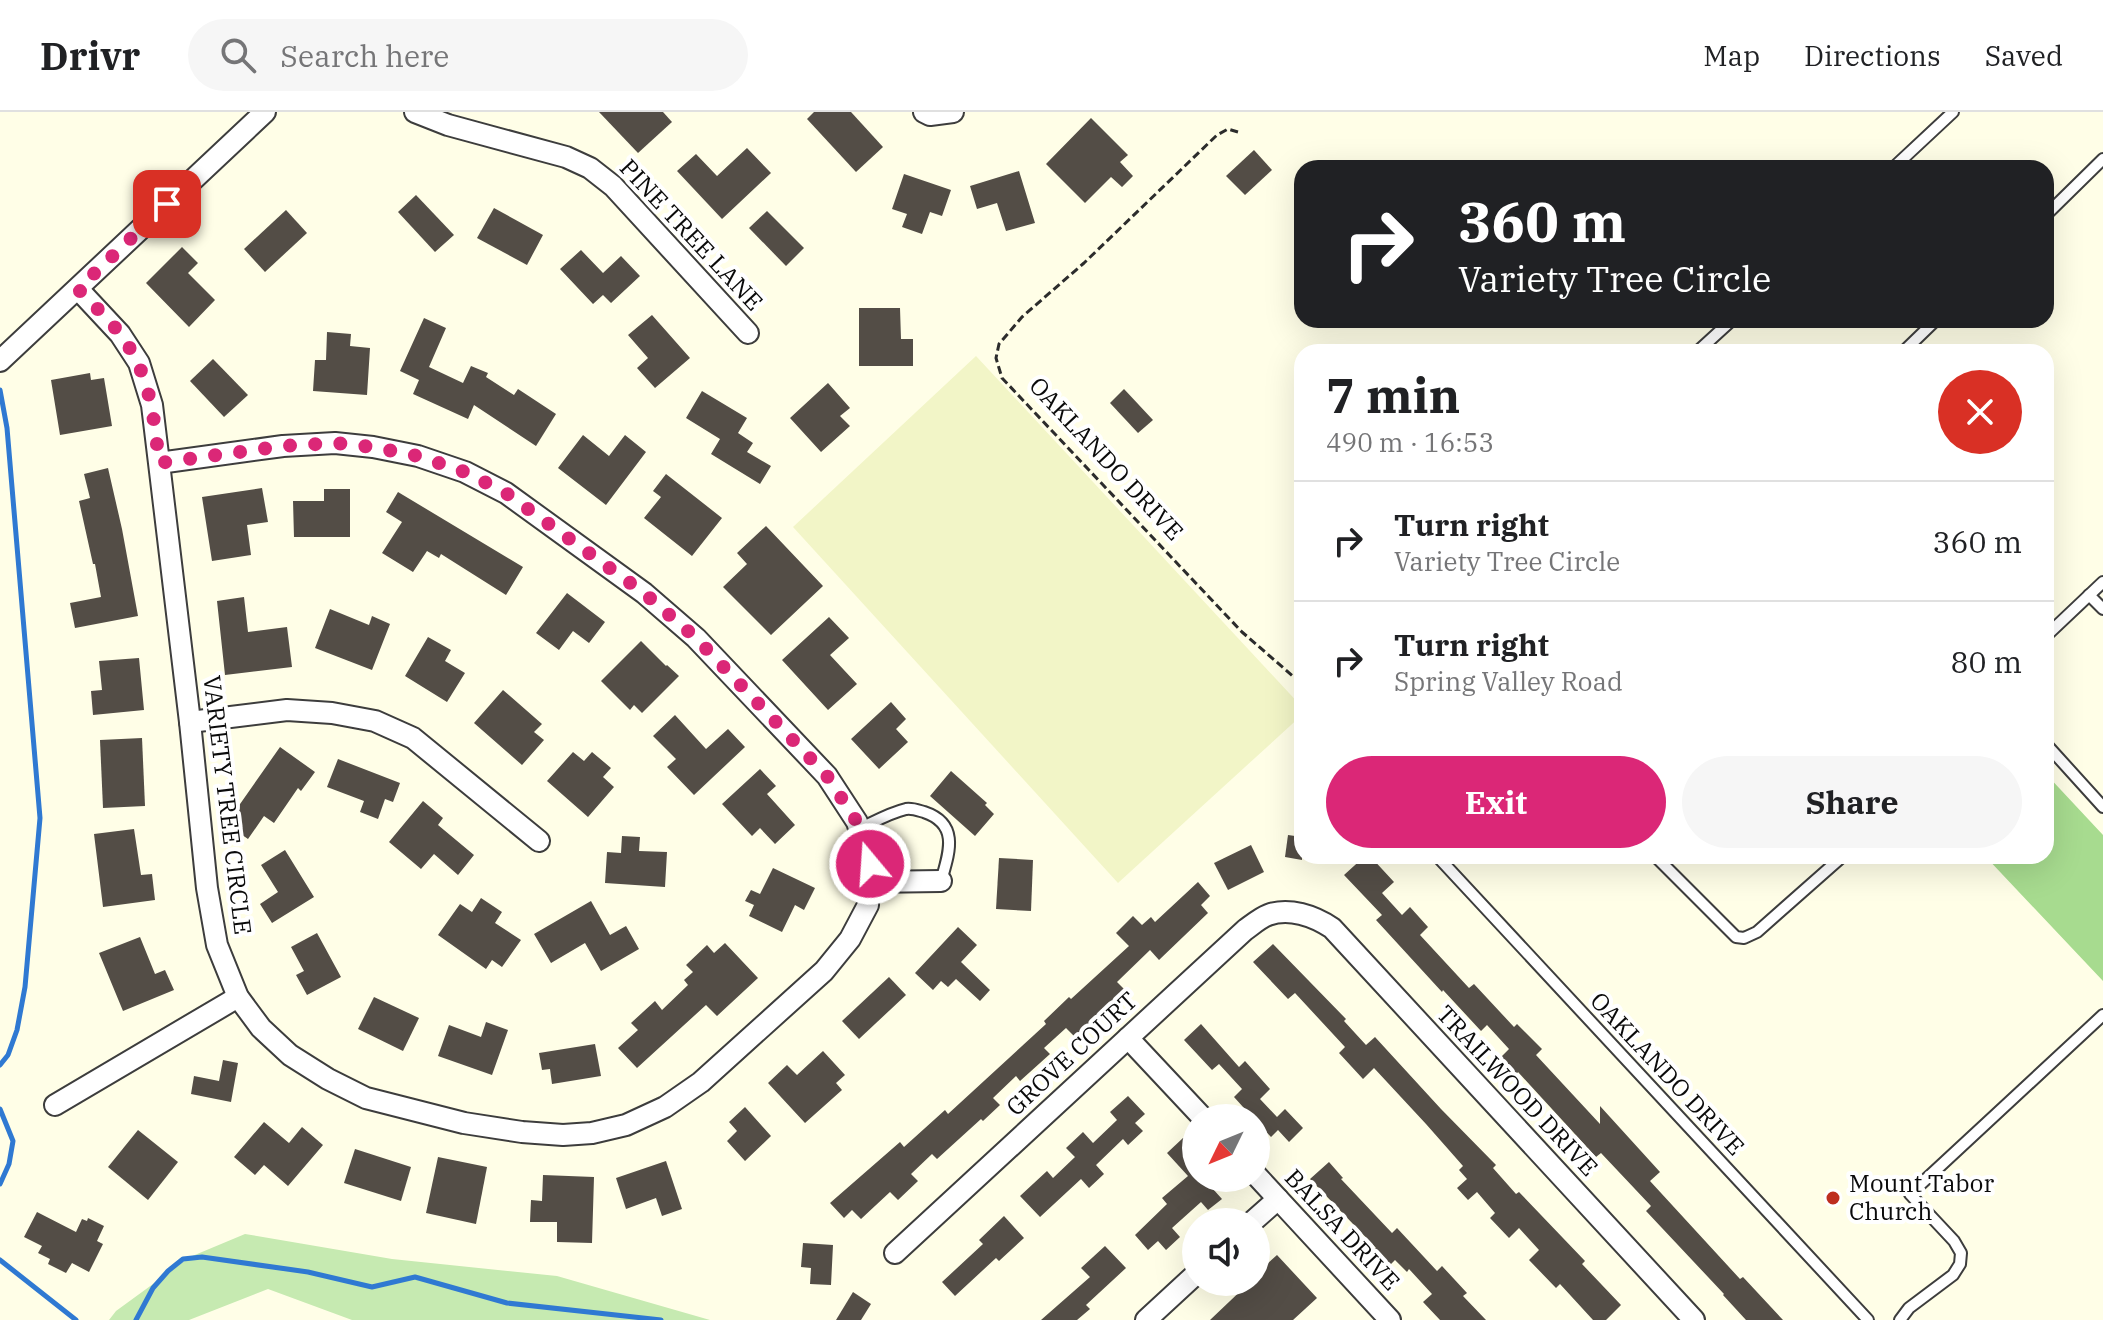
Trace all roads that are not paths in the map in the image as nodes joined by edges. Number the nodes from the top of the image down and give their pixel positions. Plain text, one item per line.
1 (265, 112) edge
2 (415, 112) edge
3 (924, 112) edge
4 (953, 112) edge
5 (1953, 112) edge
6 (2103, 159) edge
7 (1902, 160) edge
8 (2054, 207) edge
9 (78, 289) junction
10 (1723, 328) edge
11 (1928, 328) edge
12 (748, 333) dead end
13 (1706, 344) edge
14 (1911, 344) edge
15 (0, 361) edge
16 (159, 463) junction
17 (2103, 582) edge
18 (2089, 595) junction
19 (2103, 609) edge
20 (2054, 628) edge
21 (190, 722) junction
22 (2054, 753) edge
23 (2103, 807) edge
24 (859, 829) junction
25 (539, 841) dead end
26 (1444, 864) edge
27 (1663, 864) edge
28 (1834, 864) edge
29 (941, 881) joint
30 (869, 882) junction
31 (1293, 912) joint
32 (238, 997) junction
33 (2103, 1015) edge
34 (1128, 1038) junction
35 (1190, 1104) edge
36 (55, 1105) dead end
37 (1270, 1190) edge
38 (1278, 1199) junction
39 (1268, 1208) edge
40 (895, 1253) dead end
41 (1182, 1287) edge
42 (1146, 1320) edge
43 (1390, 1320) edge
44 (1694, 1320) edge
45 (1868, 1320) edge
46 (1900, 1320) edge

1 - 9 street
2 - 12 street, PINE TREE LANE
3 - 4 street
5 - 7 lane
6 - 8 lane
9 - 15 street
9 - 16 street, VARIETY TREE CIRCLE
10 - 13 lane
11 - 14 lane
16 - 21 street, VARIETY TREE CIRCLE
16 - 24 street, VARIETY TREE CIRCLE
17 - 18 lane
18 - 19 lane
18 - 20 lane
21 - 25 street
21 - 32 street, VARIETY TREE CIRCLE
22 - 23 lane
24 - 29 lane
24 - 30 street, VARIETY TREE CIRCLE
26 - 45 lane, OAKLANDO DRIVE
27 - 28 lane
29 - 30 street
30 - 32 street, VARIETY TREE CIRCLE
31 - 34 street, GROVE COURT
31 - 44 street, TRAILWOOD DRIVE
32 - 36 street
33 - 46 lane
34 - 35 street
34 - 40 street, GROVE COURT
37 - 38 street, BALSA DRIVE
38 - 39 street
38 - 43 street, BALSA DRIVE
41 - 42 street

